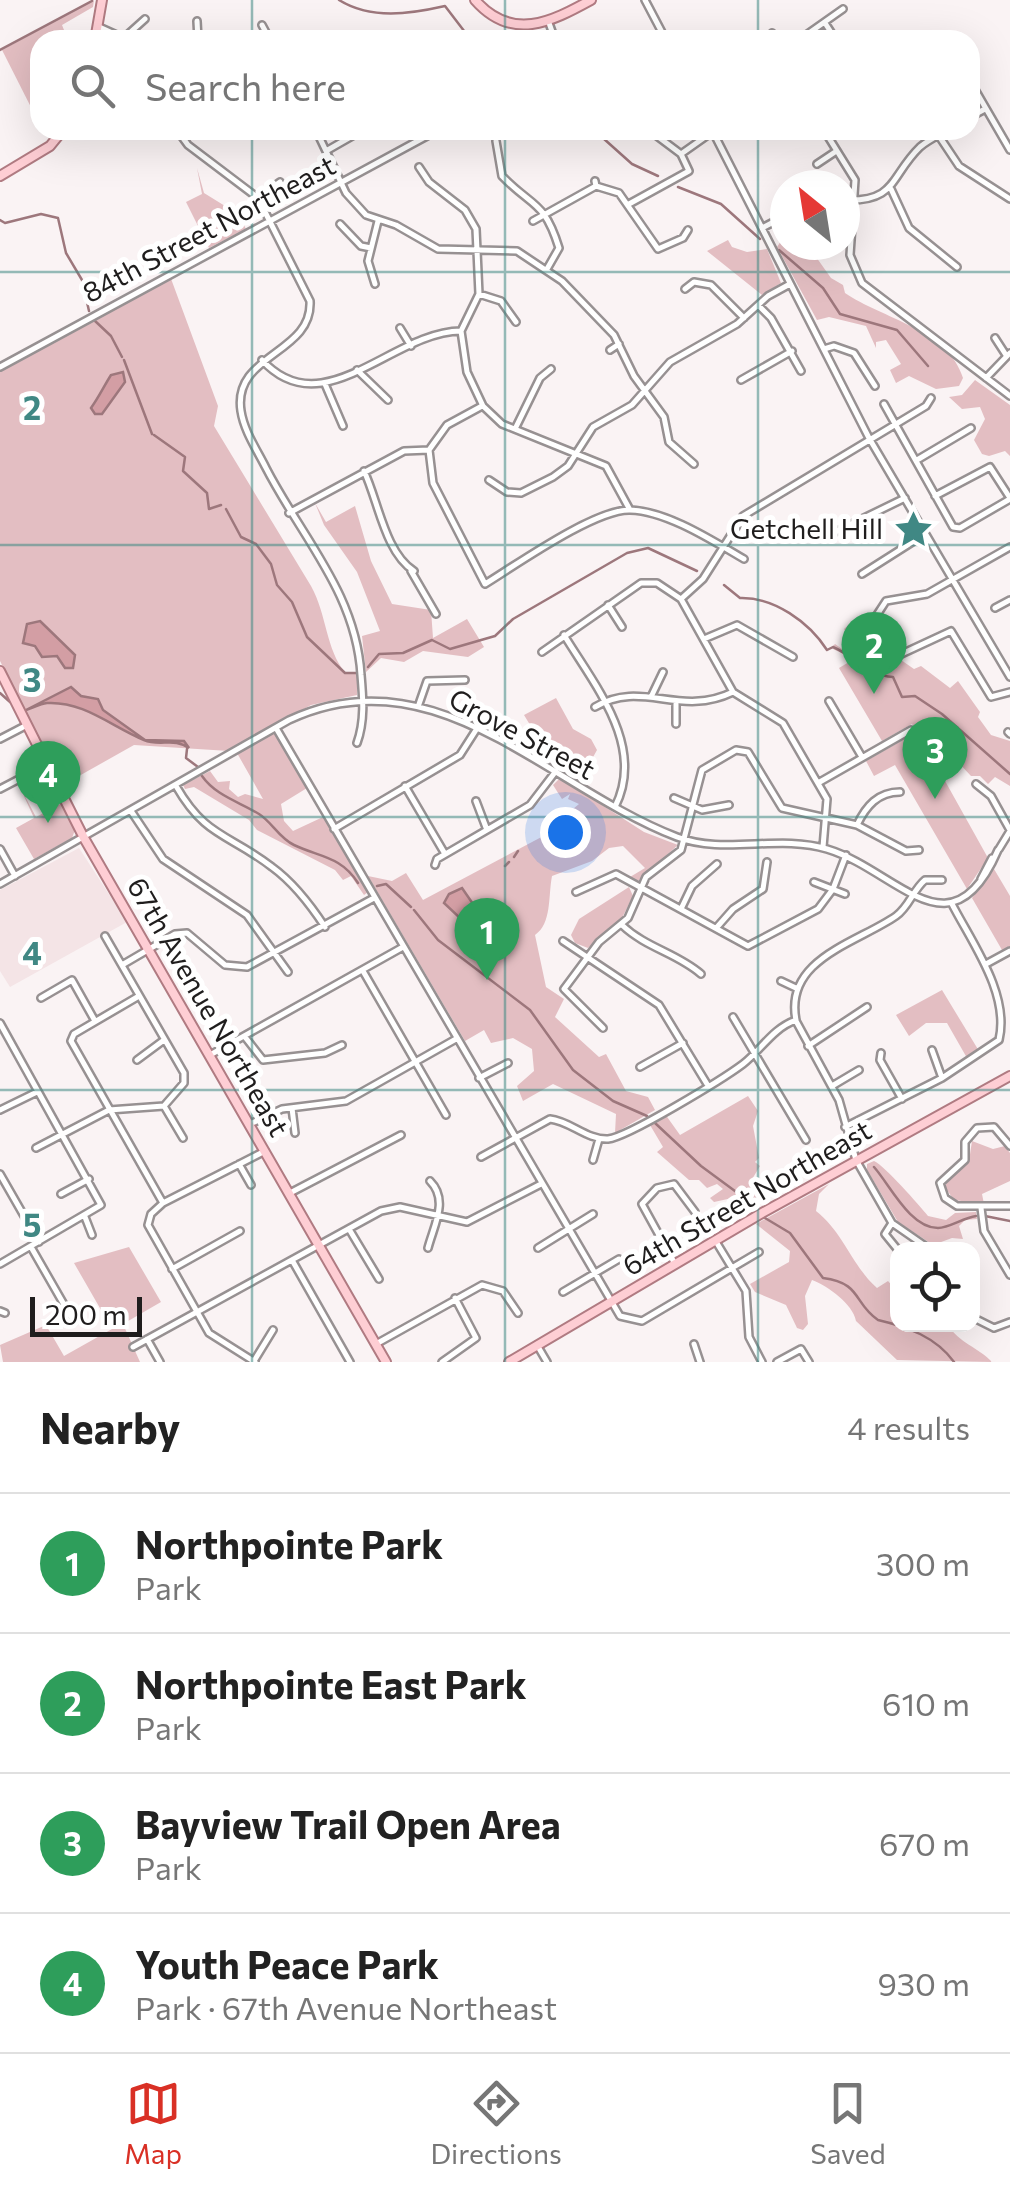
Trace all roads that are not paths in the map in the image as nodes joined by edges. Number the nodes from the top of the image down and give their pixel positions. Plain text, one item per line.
1 (102, 0) edge
2 (475, 0) edge
3 (591, 0) edge
4 (645, 0) edge
5 (844, 8) dead end
6 (145, 20) dead end
7 (197, 21) dead end
8 (547, 21) junction
9 (824, 23) junction
10 (262, 25) dead end
11 (98, 26) junction
12 (97, 30) edge
13 (108, 30) edge
14 (135, 30) edge
15 (197, 30) edge
16 (265, 30) edge
17 (551, 30) edge
18 (661, 30) edge
19 (814, 30) edge
20 (829, 30) edge
21 (980, 100) edge
22 (985, 109) junction
23 (980, 112) edge
24 (55, 140) edge
25 (185, 140) edge
26 (321, 140) edge
27 (344, 140) edge
28 (420, 140) edge
29 (662, 140) edge
30 (700, 140) edge
31 (718, 140) edge
32 (829, 140) edge
33 (928, 140) edge
34 (942, 140) edge
35 (496, 141) dead end
36 (1010, 150) edge
37 (326, 151) junction
38 (835, 152) junction
39 (681, 154) junction
40 (817, 164) dead end
41 (419, 167) dead end
42 (848, 170) edge
43 (0, 176) edge
44 (280, 182) dead end
45 (342, 183) junction
46 (891, 189) junction
47 (258, 198) junction
48 (860, 199) edge
49 (1010, 199) edge
50 (627, 205) junction
51 (546, 213) junction
52 (271, 221) junction
53 (378, 221) junction
54 (534, 221) dead end
55 (340, 224) dead end
56 (770, 224) edge
57 (762, 228) junction
58 (688, 230) dead end
59 (371, 248) junction
60 (479, 250) junction
61 (852, 260) edge
62 (957, 268) dead end
63 (547, 269) junction
64 (374, 284) dead end
65 (790, 284) junction
66 (686, 288) dead end
67 (570, 289) junction
68 (478, 294) junction
69 (564, 296) dead end
70 (758, 305) junction
71 (744, 318) junction
72 (516, 322) dead end
73 (400, 328) dead end
74 (461, 331) junction
75 (995, 338) dead end
76 (619, 344) junction
77 (411, 346) junction
78 (610, 350) dead end
79 (824, 350) junction
80 (792, 351) junction
81 (1008, 354) edge
82 (262, 360) junction
83 (0, 367) edge
84 (356, 370) junction
85 (551, 370) dead end
86 (801, 370) dead end
87 (986, 378) junction
88 (741, 380) dead end
89 (326, 384) junction
90 (874, 386) dead end
91 (646, 390) junction
92 (1010, 396) edge
93 (931, 398) dead end
94 (388, 400) dead end
95 (884, 404) dead end
96 (483, 406) junction
97 (896, 424) junction
98 (343, 426) dead end
99 (971, 428) dead end
100 (515, 429) junction
101 (869, 438) junction
102 (429, 450) junction
103 (575, 454) junction
104 (917, 460) junction
105 (694, 464) dead end
106 (364, 470) junction
107 (488, 480) dead end
108 (935, 496) junction
109 (904, 498) junction
110 (1010, 499) edge
111 (630, 510) junction
112 (289, 513) junction
113 (926, 534) junction
114 (829, 535) dead end
115 (722, 546) junction
116 (1010, 547) edge
117 (744, 559) dead end
118 (862, 574) dead end
119 (952, 580) junction
120 (681, 599) junction
121 (1010, 600) edge
122 (607, 603) junction
123 (995, 608) dead end
124 (436, 614) dead end
125 (622, 627) dead end
126 (564, 635) junction
127 (704, 639) junction
128 (542, 652) dead end
129 (793, 657) dead end
130 (1006, 663) edge
131 (0, 671) edge
132 (662, 672) dead end
133 (1010, 677) edge
134 (465, 680) dead end
135 (733, 692) junction
136 (1010, 692) edge
137 (652, 697) junction
138 (363, 700) junction
139 (829, 701) dead end
140 (604, 702) junction
141 (418, 704) junction
142 (676, 704) junction
143 (595, 707) dead end
144 (27, 724) junction
145 (676, 724) dead end
146 (276, 728) junction
147 (476, 730) junction
148 (910, 730) dead end
149 (0, 739) edge
150 (358, 743) dead end
151 (862, 757) junction
152 (47, 764) junction
153 (556, 771) junction
154 (818, 783) junction
155 (976, 784) dead end
156 (176, 786) junction
157 (405, 786) junction
158 (0, 789) edge
159 (900, 792) dead end
160 (674, 798) dead end
161 (476, 801) dead end
162 (728, 805) dead end
163 (614, 807) junction
164 (691, 807) junction
165 (132, 811) junction
166 (829, 817) junction
167 (858, 826) junction
168 (334, 829) junction
169 (488, 830) junction
170 (1010, 831) edge
171 (84, 838) junction
172 (684, 839) junction
173 (823, 848) junction
174 (0, 849) edge
175 (918, 850) dead end
176 (446, 854) junction
177 (846, 855) junction
178 (767, 862) dead end
179 (716, 864) dead end
180 (435, 865) dead end
181 (15, 876) junction
182 (942, 880) dead end
183 (814, 882) dead end
184 (0, 884) edge
185 (640, 889) junction
186 (833, 889) junction
187 (576, 892) dead end
188 (846, 894) dead end
189 (912, 896) junction
190 (374, 898) junction
191 (952, 903) junction
192 (681, 909) junction
193 (622, 925) junction
194 (718, 926) junction
195 (325, 927) junction
196 (106, 936) dead end
197 (564, 940) dead end
198 (403, 947) junction
199 (149, 949) junction
200 (1010, 951) edge
201 (278, 954) junction
202 (588, 956) junction
203 (122, 964) junction
204 (986, 964) junction
205 (363, 971) junction
206 (288, 972) dead end
207 (702, 974) dead end
208 (781, 981) dead end
209 (798, 989) junction
210 (139, 996) junction
211 (41, 998) dead end
212 (867, 1008) dead end
213 (734, 1017) dead end
214 (796, 1020) junction
215 (96, 1021) junction
216 (0, 1022) edge
217 (604, 1028) dead end
218 (245, 1036) junction
219 (456, 1038) junction
220 (164, 1040) junction
221 (682, 1044) junction
222 (342, 1045) dead end
223 (808, 1046) junction
224 (932, 1050) dead end
225 (881, 1052) dead end
226 (754, 1053) junction
227 (210, 1055) junction
228 (137, 1060) dead end
229 (415, 1062) junction
230 (508, 1064) dead end
231 (640, 1067) dead end
232 (859, 1070) dead end
233 (1010, 1076) edge
234 (479, 1078) junction
235 (942, 1078) junction
236 (707, 1084) junction
237 (832, 1086) junction
238 (38, 1092) junction
239 (902, 1099) junction
240 (164, 1106) junction
241 (292, 1108) junction
242 (0, 1110) edge
243 (109, 1110) junction
244 (446, 1115) dead end
245 (250, 1124) junction
246 (845, 1127) junction
247 (62, 1134) junction
248 (295, 1134) dead end
249 (401, 1135) dead end
250 (183, 1138) dead end
251 (514, 1138) junction
252 (599, 1139) junction
253 (806, 1140) dead end
254 (1010, 1145) edge
255 (36, 1148) dead end
256 (265, 1150) junction
257 (481, 1157) dead end
258 (593, 1160) dead end
259 (856, 1160) junction
260 (239, 1164) junction
261 (0, 1174) edge
262 (89, 1179) junction
263 (430, 1180) dead end
264 (541, 1184) junction
265 (251, 1185) dead end
266 (290, 1193) junction
267 (61, 1194) dead end
268 (163, 1203) junction
269 (1010, 1206) edge
270 (981, 1208) junction
271 (694, 1212) dead end
272 (593, 1214) dead end
273 (85, 1216) junction
274 (436, 1216) junction
275 (892, 1223) junction
276 (349, 1228) junction
277 (568, 1230) junction
278 (240, 1232) dead end
279 (92, 1235) dead end
280 (715, 1240) junction
281 (39, 1242) junction
282 (892, 1242) edge
283 (919, 1242) edge
284 (320, 1245) junction
285 (31, 1246) junction
286 (428, 1248) dead end
287 (538, 1248) dead end
288 (758, 1252) dead end
289 (620, 1259) dead end
290 (292, 1260) junction
291 (0, 1264) edge
292 (675, 1264) junction
293 (732, 1268) junction
294 (172, 1269) junction
295 (594, 1274) junction
296 (1010, 1275) edge
297 (379, 1279) dead end
298 (563, 1292) dead end
299 (455, 1298) junction
300 (610, 1303) junction
301 (196, 1313) junction
302 (518, 1313) dead end
303 (74, 1322) dead end
304 (980, 1322) edge
305 (1009, 1324) edge
306 (273, 1330) dead end
307 (147, 1339) junction
308 (376, 1344) junction
309 (694, 1344) dead end
310 (537, 1345) junction
311 (133, 1347) dead end
312 (234, 1351) junction
313 (160, 1362) edge
314 (227, 1362) edge
315 (255, 1362) edge
316 (350, 1362) edge
317 (386, 1362) edge
318 (442, 1362) edge
319 (509, 1362) edge
320 (547, 1362) edge
321 (700, 1362) edge
322 (762, 1362) edge
323 (778, 1362) edge
324 (809, 1362) edge

1 - 11 main road
2 - 8 main road
3 - 8 main road
4 - 18 street
5 - 9 street
6 - 14 street
7 - 15 street
8 - 17 street
9 - 19 street
9 - 20 street
10 - 16 street
11 - 12 main road
11 - 13 street
21 - 22 street
22 - 23 street
22 - 36 street
24 - 43 main road
25 - 47 street
26 - 37 street
27 - 37 street
28 - 45 street, 84th Street Northeast
29 - 39 street
30 - 39 street
31 - 57 street
32 - 38 street
33 - 46 street
34 - 49 street
35 - 51 street
37 - 45 street
38 - 40 street
38 - 42 street
39 - 50 street
41 - 60 street
44 - 47 street
45 - 52 street, 84th Street Northeast
45 - 53 street
46 - 48 street
46 - 62 street
47 - 52 street
50 - 51 street
50 - 58 street
51 - 54 street
51 - 63 street
52 - 82 street
52 - 83 street, 84th Street Northeast
53 - 59 street
53 - 60 street
55 - 59 street
56 - 57 street
57 - 65 street
59 - 64 street
60 - 63 street
60 - 68 street
61 - 87 street
63 - 67 street
65 - 70 street
65 - 79 street
66 - 71 street
67 - 69 street
67 - 76 street
68 - 72 street
68 - 74 street
70 - 71 street
70 - 80 street
71 - 91 street
73 - 77 street
74 - 77 street
74 - 96 street
75 - 81 street
76 - 78 street
76 - 91 street
77 - 84 street
79 - 90 street
79 - 101 street
80 - 86 street
80 - 88 street
81 - 87 street
82 - 89 street
82 - 112 street
84 - 89 street
84 - 94 street
85 - 100 street
87 - 92 street
89 - 98 street
91 - 103 street
91 - 105 street
93 - 97 street
95 - 97 street
96 - 100 street
96 - 102 street
97 - 101 street
97 - 104 street
99 - 104 street
100 - 103 street
101 - 109 street
101 - 115 street
102 - 106 street
102 - 111 street
103 - 107 street
103 - 111 street
104 - 108 street
106 - 112 street
106 - 124 street
108 - 110 street
108 - 110 street
109 - 113 street
109 - 114 street
111 - 115 street
112 - 138 street
113 - 118 street
113 - 119 street
115 - 117 street
115 - 120 street
116 - 119 street
119 - 130 street
119 - 136 street
120 - 122 street
120 - 127 street
121 - 123 street
122 - 125 street
122 - 126 street
126 - 128 street
126 - 140 street
127 - 129 street
127 - 135 street
130 - 133 street
131 - 144 main road, 67th Avenue Northeast
132 - 137 street
134 - 141 street
135 - 142 street
135 - 154 street
137 - 140 street
137 - 142 street
138 - 141 street, Grove Street
138 - 146 street, Grove Street
138 - 150 street
139 - 151 street
140 - 143 street
140 - 163 street
141 - 147 street, Grove Street
142 - 145 street
144 - 149 street
144 - 152 main road, 67th Avenue Northeast
146 - 156 street, Grove Street
146 - 168 street
147 - 153 street, Grove Street
147 - 157 street
148 - 151 street
151 - 154 street
152 - 158 street
152 - 171 main road, 67th Avenue Northeast
153 - 163 street, Grove Street
153 - 169 street
154 - 166 street
155 - 170 street
156 - 165 street, Grove Street
156 - 195 street
157 - 168 street
157 - 176 street
159 - 167 street
160 - 164 street
161 - 169 street
162 - 164 street
163 - 172 street, Grove Street
164 - 166 street
164 - 172 street
165 - 171 street, Grove Street
165 - 201 street
166 - 167 street
166 - 173 street
167 - 175 street
168 - 190 street
169 - 176 street
170 - 191 street
171 - 181 street, Grove Street
171 - 199 main road, 67th Avenue Northeast
172 - 173 street, Grove Street
172 - 185 street
173 - 177 street, Grove Street
174 - 181 street
176 - 180 street
177 - 186 street
177 - 189 street, Grove Street
178 - 194 street
179 - 192 street
181 - 184 street, Grove Street
182 - 189 street
183 - 186 street
185 - 187 street
185 - 192 street
185 - 193 street
186 - 188 street
186 - 194 street
189 - 191 street, Grove Street
189 - 209 street
190 - 195 street
190 - 198 street
191 - 204 street
192 - 194 street
193 - 202 street
193 - 207 street
195 - 201 street
196 - 203 street
197 - 202 street
198 - 205 street
198 - 219 street
199 - 201 street
199 - 203 street
199 - 227 main road, 67th Avenue Northeast
200 - 204 street
201 - 206 street
202 - 217 street
202 - 221 street
203 - 210 street
204 - 235 street
205 - 218 street
205 - 229 street
208 - 209 street
209 - 214 street
210 - 215 street
210 - 220 street
211 - 215 street
212 - 223 street
213 - 226 street
214 - 223 street
214 - 226 street
215 - 243 street
216 - 238 street
218 - 222 street
218 - 227 street
219 - 229 street
219 - 234 street
220 - 228 street
220 - 240 street
221 - 231 street
221 - 236 street
223 - 237 street
224 - 235 street
225 - 239 street
226 - 236 street
226 - 253 street
227 - 245 main road, 67th Avenue Northeast
229 - 241 street
229 - 244 street
230 - 234 street
232 - 237 street
233 - 259 main road, 64th Street Northeast
234 - 251 street
235 - 239 street
236 - 252 street
237 - 246 street
238 - 242 street
238 - 247 street
239 - 246 street
240 - 243 street
240 - 250 street
241 - 245 street
241 - 248 street
243 - 247 street
243 - 268 street
245 - 256 main road, 67th Avenue Northeast
246 - 259 street
247 - 255 street
247 - 262 street
249 - 266 street
251 - 252 street
251 - 257 street
251 - 264 street
252 - 258 street
254 - 270 street
256 - 260 street
256 - 266 main road, 67th Avenue Northeast
259 - 275 street
259 - 280 main road, 64th Street Northeast
260 - 265 street
260 - 268 street
261 - 281 street
262 - 267 street
262 - 273 street
263 - 274 street
264 - 274 street
264 - 277 street
266 - 284 main road, 67th Avenue Northeast
268 - 294 street
269 - 270 street
270 - 296 street
271 - 292 street
272 - 277 street
273 - 279 street
273 - 281 street
274 - 276 street
274 - 286 street
275 - 282 street
275 - 283 street
276 - 284 street
276 - 297 street
277 - 287 street
277 - 295 street
278 - 294 street
280 - 292 main road, 64th Street Northeast
280 - 293 street
281 - 285 street
284 - 290 street
284 - 308 main road, 67th Avenue Northeast
285 - 291 street
285 - 303 street
288 - 293 street
289 - 295 street
290 - 301 street
290 - 316 street
292 - 300 main road, 64th Street Northeast
293 - 300 street
293 - 322 street
294 - 301 street
295 - 298 street
295 - 300 street
299 - 302 street
299 - 308 street
299 - 318 street
300 - 310 main road, 64th Street Northeast
301 - 307 street
301 - 312 street
304 - 305 street
306 - 315 street
307 - 311 street
307 - 313 street
308 - 317 main road, 67th Avenue Northeast
309 - 321 street
310 - 319 main road, 64th Street Northeast
310 - 320 street
312 - 314 street
312 - 315 street
323 - 324 street

